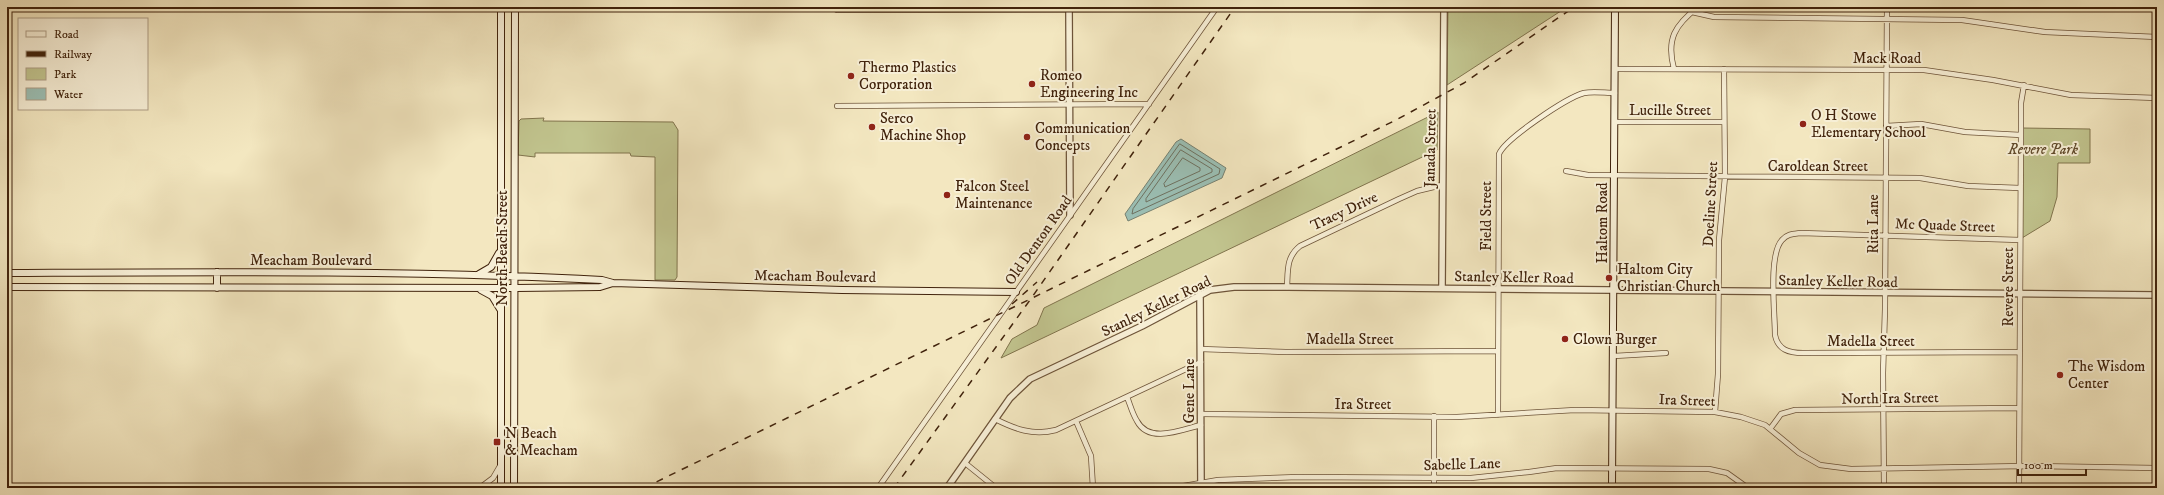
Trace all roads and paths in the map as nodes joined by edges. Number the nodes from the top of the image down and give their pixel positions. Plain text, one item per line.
1 (501, 7) edge
2 (515, 7) edge
3 (1444, 7) edge
4 (1615, 7) edge
5 (1698, 7) edge
6 (1887, 7) edge
7 (1069, 8) edge
8 (1216, 8) edge
9 (837, 10) dead end
10 (1692, 12) junction
11 (1887, 18) junction
12 (2157, 37) edge
13 (1615, 69) junction
14 (1674, 69) junction
15 (1724, 69) junction
16 (1886, 70) junction
17 (2024, 85) junction
18 (1615, 93) junction
19 (2157, 98) edge
20 (1069, 103) junction
21 (1148, 104) junction
22 (837, 106) dead end
23 (1615, 122) junction
24 (1724, 122) junction
25 (1886, 126) junction
26 (2021, 135) junction
27 (514, 160) junction
28 (501, 161) junction
29 (1566, 171) dead end
30 (1615, 175) junction
31 (1725, 177) junction
32 (1885, 178) junction
33 (1442, 185) junction
34 (2020, 188) junction
35 (1070, 215) junction
36 (1885, 235) junction
37 (2020, 240) junction
38 (501, 247) junction
39 (217, 272) junction
40 (7, 273) edge
41 (478, 275) junction
42 (500, 275) junction
43 (515, 276) junction
44 (613, 283) junction
45 (7, 287) edge
46 (1287, 287) junction
47 (217, 288) junction
48 (478, 288) junction
49 (500, 288) junction
50 (516, 288) junction
51 (1442, 288) junction
52 (1498, 289) junction
53 (1614, 291) junction
54 (1016, 292) junction
55 (1718, 292) junction
56 (1774, 293) junction
57 (1200, 294) junction
58 (1885, 294) junction
59 (2020, 295) junction
60 (2157, 295) edge
61 (501, 310) junction
62 (1201, 349) junction
63 (1498, 351) junction
64 (2020, 352) junction
65 (1666, 353) dead end
66 (1883, 353) junction
67 (1614, 356) junction
68 (1201, 362) junction
69 (501, 388) junction
70 (515, 388) junction
71 (1127, 397) junction
72 (2019, 408) junction
73 (1613, 410) junction
74 (1883, 410) junction
75 (1715, 412) junction
76 (1201, 414) junction
77 (1498, 415) junction
78 (1434, 416) junction
79 (995, 419) junction
80 (1076, 421) junction
81 (501, 424) junction
82 (515, 424) junction
83 (1201, 425) junction
84 (1770, 429) junction
85 (965, 463) junction
86 (501, 465) junction
87 (2019, 467) junction
88 (1612, 468) junction
89 (2157, 468) edge
90 (1884, 469) junction
91 (1434, 478) junction
92 (1201, 485) edge
93 (481, 487) junction
94 (454, 488) edge
95 (501, 488) edge
96 (514, 488) edge
97 (878, 488) edge
98 (947, 488) edge
99 (996, 488) edge
100 (1093, 488) edge
101 (1172, 488) edge
102 (1434, 488) edge
103 (1612, 488) edge
104 (1748, 488) edge
105 (1884, 488) edge
106 (2019, 488) edge

1 - 28 main road, North Beach Street
2 - 27 main road, North Beach Street
3 - 33 street, Janada Street
4 - 13 main road, Haltom Road
5 - 10 street
6 - 11 street, Rita Lane
7 - 8 street
7 - 9 street
7 - 20 street
8 - 21 street, Old Denton Road
10 - 11 street
10 - 14 street
11 - 12 street
11 - 16 street, Rita Lane
13 - 14 street, Mack Road
13 - 18 main road, Haltom Road
14 - 15 street, Mack Road
15 - 16 street, Mack Road
15 - 24 street, Doeline Street
16 - 17 street, Mack Road
16 - 25 street, Rita Lane
17 - 19 street, Mack Road
17 - 26 street, Revere Street
18 - 23 main road, Haltom Road
18 - 52 street, Field Street
20 - 21 street
20 - 22 street
20 - 35 street
21 - 35 street, Old Denton Road
23 - 24 street, Lucille Street
23 - 30 main road, Haltom Road
24 - 31 street, Doeline Street
25 - 26 street
25 - 32 street, Rita Lane
26 - 34 street, Revere Street
27 - 28 main road
27 - 43 main road, North Beach Street
28 - 38 main road, North Beach Street
29 - 30 street, Caroldean Street
30 - 31 street, Caroldean Street
30 - 53 main road, Haltom Road
31 - 32 street, Caroldean Street
31 - 55 street, Doeline Street
32 - 34 street, Caroldean Street
32 - 36 street, Rita Lane
33 - 46 street, Tracy Drive
33 - 51 street, Janada Street
34 - 37 street, Revere Street
35 - 54 street, Old Denton Road
36 - 37 street, Mc Quade Street
36 - 56 street, Mc Quade Street
36 - 58 street, Rita Lane
37 - 59 street, Revere Street
38 - 41 main road
38 - 42 main road, North Beach Street
39 - 40 main road, Meacham Boulevard
39 - 41 main road, Meacham Boulevard
39 - 47 main road
41 - 42 main road, Meacham Boulevard
42 - 43 main road, Meacham Boulevard
42 - 49 main road, North Beach Street
43 - 44 main road, Meacham Boulevard
43 - 50 main road, North Beach Street
44 - 50 main road, Meacham Boulevard
44 - 54 main road, Meacham Boulevard
45 - 47 main road, Meacham Boulevard
46 - 51 street, Stanley Keller Road
46 - 57 street, Stanley Keller Road
47 - 48 main road, Meacham Boulevard
48 - 49 main road, Meacham Boulevard
48 - 61 main road
49 - 50 main road, Meacham Boulevard
49 - 61 main road, North Beach Street
50 - 70 main road, North Beach Street
51 - 52 street, Stanley Keller Road
52 - 53 street, Stanley Keller Road
52 - 63 street, Field Street
53 - 55 street, Stanley Keller Road
53 - 67 main road, Haltom Road
54 - 97 street, Old Denton Road
55 - 56 street, Stanley Keller Road
55 - 75 street, Doeline Street
56 - 58 street, Stanley Keller Road
56 - 66 street, Madella Street
57 - 62 street, Gene Lane
57 - 79 street, Stanley Keller Road
58 - 59 street, Stanley Keller Road
58 - 66 street, Rita Lane
59 - 60 street, Stanley Keller Road
59 - 64 street, Revere Street
61 - 69 main road, North Beach Street
62 - 63 street, Madella Street
62 - 68 street, Gene Lane
63 - 77 street, Field Street
64 - 66 street, Madella Street
64 - 72 street, Revere Street
65 - 67 street
66 - 74 street, Rita Lane
67 - 73 main road, Haltom Road
68 - 71 street
68 - 76 street, Gene Lane
69 - 70 main road
69 - 81 main road, North Beach Street
70 - 82 main road, North Beach Street
71 - 80 street
71 - 83 street
72 - 74 street, North Ira Street
72 - 87 street, Revere Street
73 - 75 street, Ira Street
73 - 77 street, Ira Street
73 - 88 main road, Haltom Road
74 - 84 street, North Ira Street
74 - 90 street, Rita Lane
75 - 84 street, Ira Street
76 - 78 street, Ira Street
76 - 83 street, Gene Lane
77 - 78 street, Ira Street
78 - 91 street
79 - 80 street
79 - 85 street, Stanley Keller Road
80 - 100 street
81 - 82 main road
81 - 86 main road, North Beach Street
82 - 96 main road, North Beach Street
83 - 92 street, Gene Lane
84 - 90 street, Ira Street
85 - 98 street, Stanley Keller Road
85 - 99 street
86 - 93 street
86 - 95 main road, North Beach Street
87 - 89 street, Ira Street
87 - 90 street, Ira Street
87 - 106 street, Revere Street
88 - 91 street, Sabelle Lane
88 - 103 main road, Haltom Road
88 - 104 street, Sabelle Lane
90 - 105 street, Rita Lane
91 - 92 street, Sabelle Lane
91 - 102 street
92 - 101 street, Sabelle Lane
93 - 94 street
93 - 95 street
95 - 96 street

